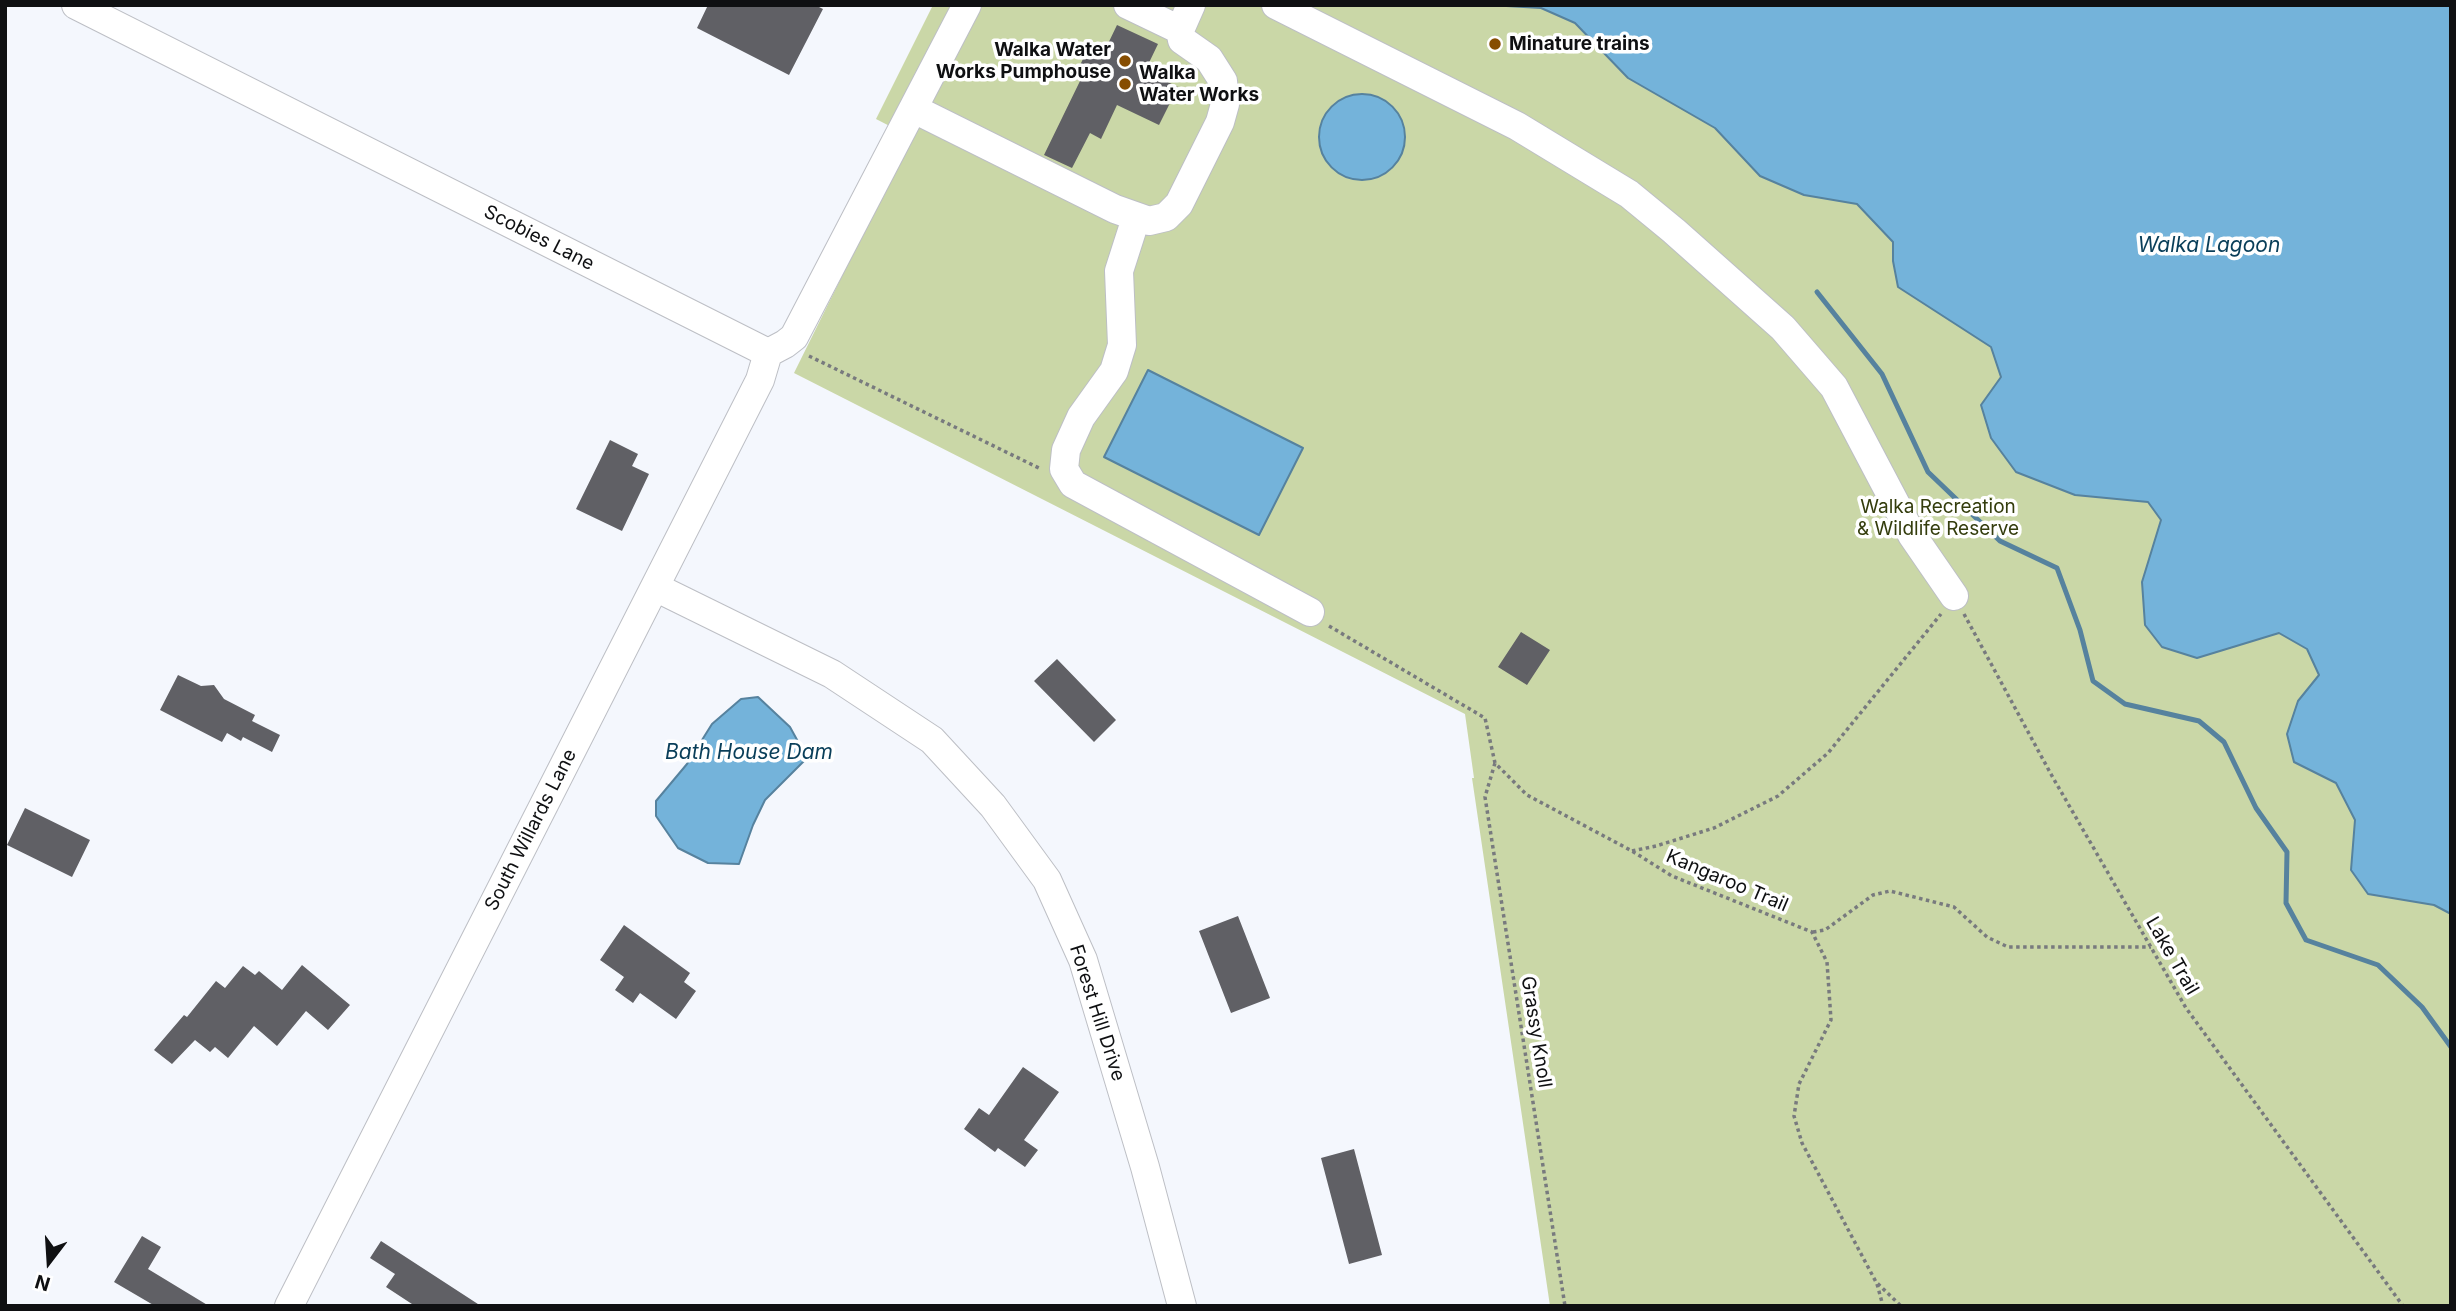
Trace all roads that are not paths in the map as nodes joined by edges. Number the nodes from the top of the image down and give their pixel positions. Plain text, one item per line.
1 (76, 5) edge
2 (967, 5) edge
3 (1128, 5) edge
4 (1276, 5) edge
5 (1185, 18) edge
6 (907, 121) junction
7 (1136, 218) junction
8 (777, 349) junction
9 (655, 587) junction
10 (1954, 596) road end
11 (1311, 612) road end
12 (289, 1306) edge
13 (1182, 1306) edge

1 - 8 street, Scobies Lane
2 - 6 street
3 - 5 street
4 - 10 street
5 - 7 street
6 - 7 street
6 - 8 street
7 - 11 street
8 - 9 street, South Willards Lane
9 - 12 street, South Willards Lane
9 - 13 street, Forest Hill Drive

